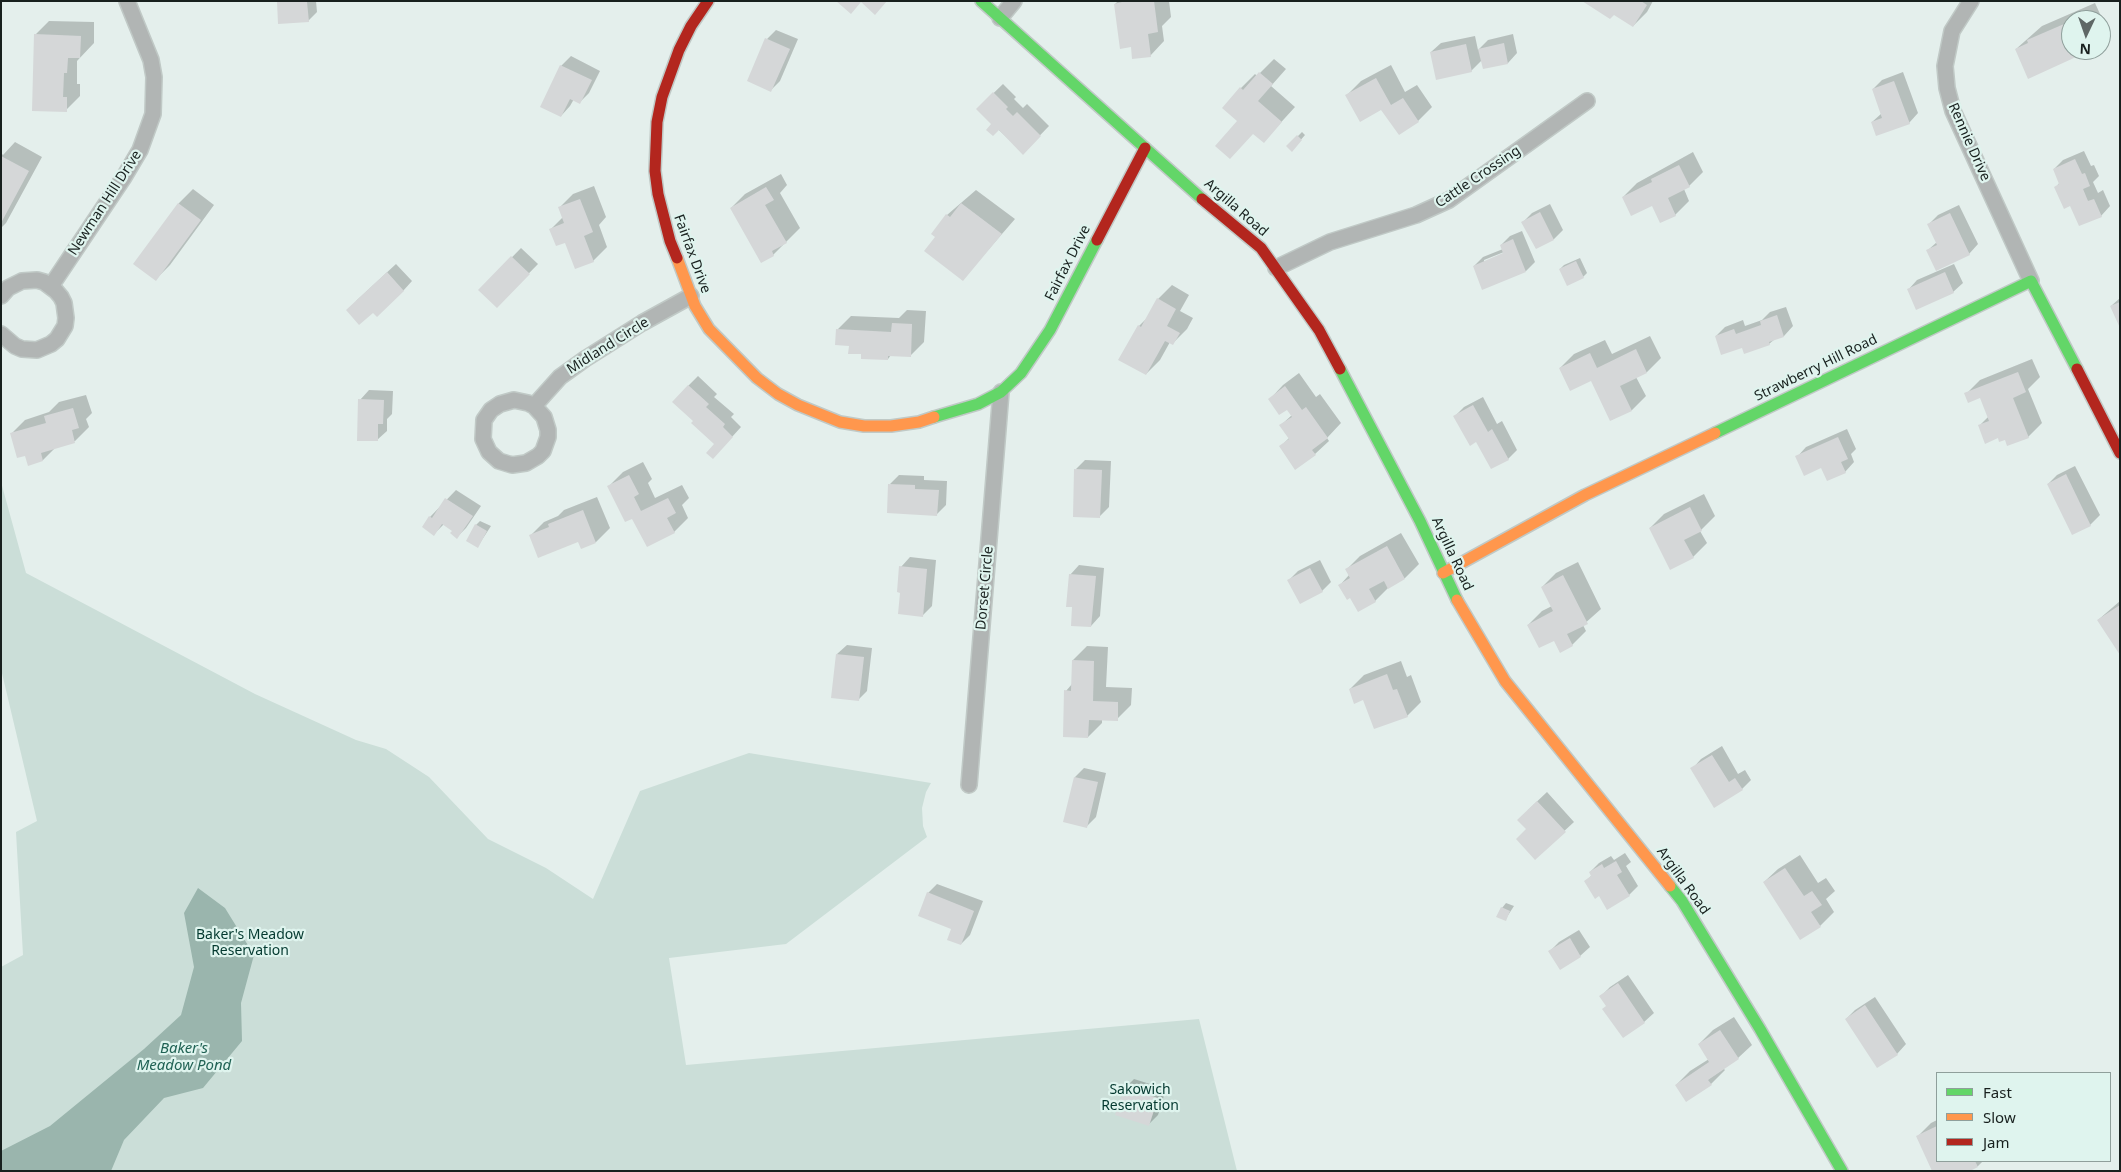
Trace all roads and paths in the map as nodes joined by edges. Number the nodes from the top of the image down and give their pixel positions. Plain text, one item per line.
1 (127, 1) edge
2 (708, 1) edge
3 (981, 1) edge
4 (1014, 1) edge
5 (1971, 1) edge
6 (1000, 18) junction
7 (1587, 101) dead end
8 (1145, 148) junction
9 (1276, 268) junction
10 (2031, 281) junction
11 (51, 286) junction
12 (1, 296) edge
13 (691, 296) junction
14 (1, 334) edge
15 (1001, 392) junction
16 (534, 406) junction
17 (2120, 452) edge
18 (1443, 572) junction
19 (969, 785) dead end
20 (1842, 1171) edge

1 - 11 street, Newman Hill Drive
2 - 13 street, Fairfax Drive
3 - 6 street, Argilla Road
4 - 6 street
5 - 10 street, Rennie Drive
6 - 8 street, Argilla Road
7 - 9 street, Cattle Crossing
8 - 9 street, Argilla Road
8 - 15 street, Fairfax Drive
9 - 18 street, Argilla Road
10 - 17 street
10 - 18 street, Strawberry Hill Road
11 - 12 street
11 - 14 street
13 - 15 street, Fairfax Drive
13 - 16 street, Midland Circle
15 - 19 street, Dorset Circle
16 - 16 street
18 - 20 street, Argilla Road

